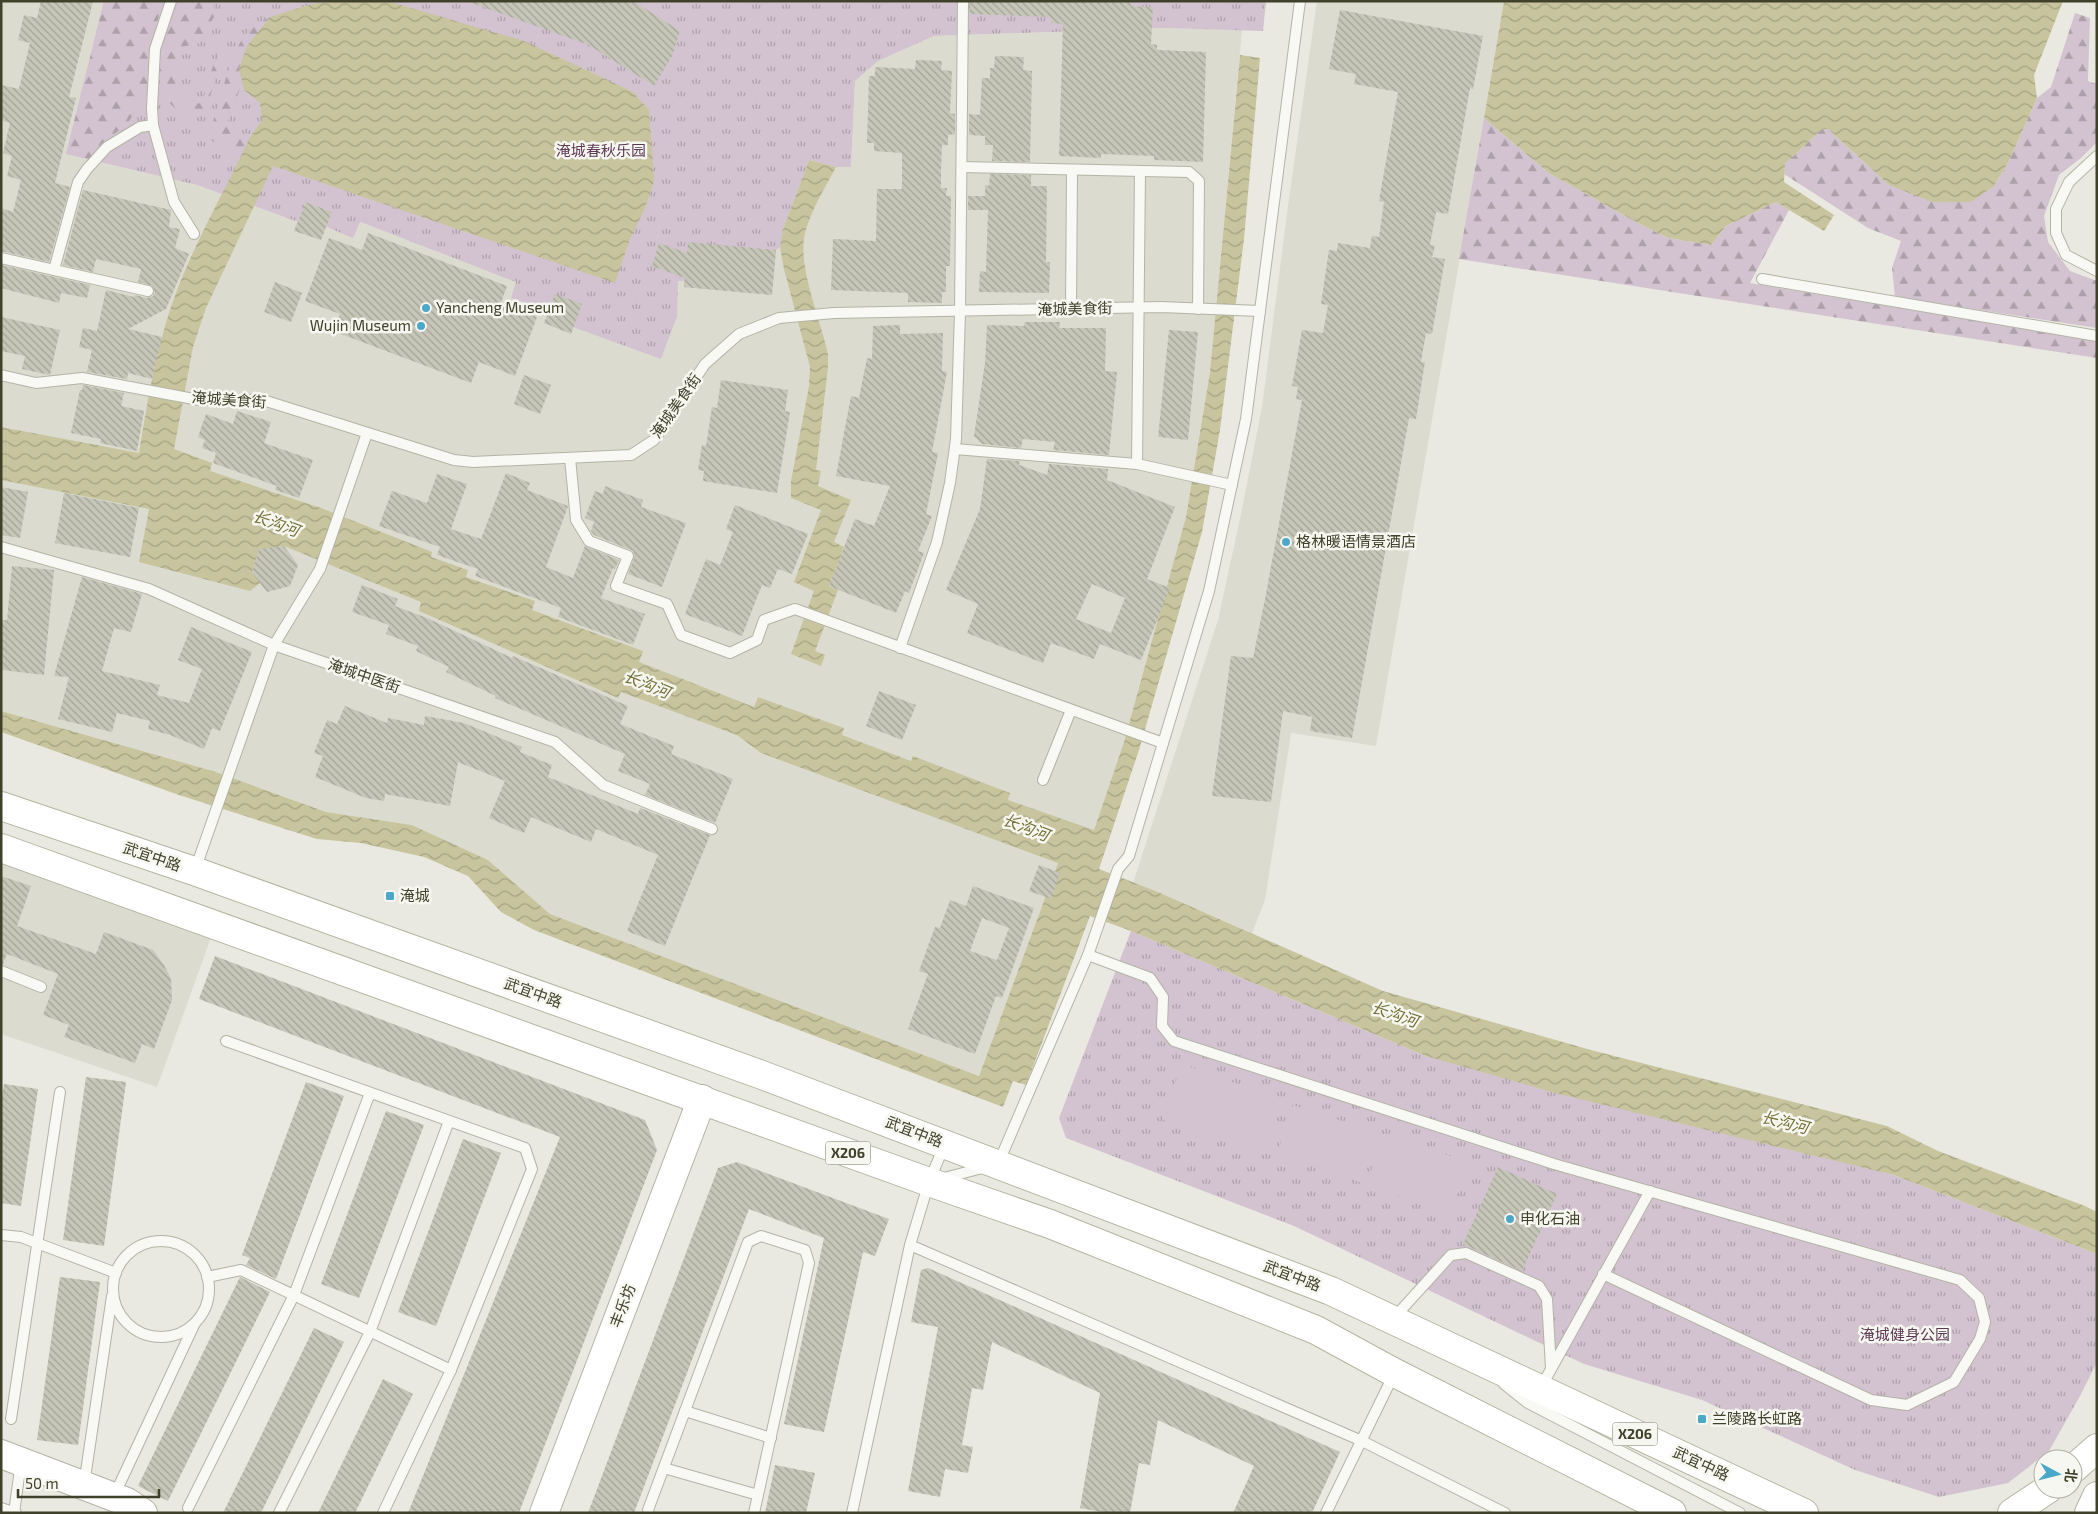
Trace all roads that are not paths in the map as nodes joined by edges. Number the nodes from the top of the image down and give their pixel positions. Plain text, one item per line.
1 (171, 1) edge
2 (963, 1) edge
3 (1300, 1) edge
4 (153, 125) junction
5 (2097, 156) edge
6 (962, 167) junction
7 (1072, 170) junction
8 (1140, 171) junction
9 (194, 234) dead end
10 (1, 258) edge
11 (54, 270) junction
12 (2097, 271) edge
13 (1762, 279) dead end
14 (148, 291) dead end
15 (1139, 308) junction
16 (1198, 308) junction
17 (1071, 309) junction
18 (1260, 311) junction
19 (960, 312) junction
20 (2097, 336) edge
21 (1, 375) edge
22 (367, 433) junction
23 (955, 449) junction
24 (570, 458) junction
25 (1137, 464) junction
26 (1232, 485) junction
27 (1, 547) edge
28 (274, 645) junction
29 (900, 648) junction
30 (1071, 710) junction
31 (1163, 743) junction
32 (1043, 780) dead end
33 (1, 806) edge
34 (712, 829) dead end
35 (1, 848) edge
36 (194, 871) junction
37 (1088, 955) junction
38 (1, 971) edge
39 (41, 987) dead end
40 (226, 1041) dead end
41 (60, 1092) dead end
42 (370, 1092) junction
43 (702, 1099) junction
44 (449, 1121) junction
45 (944, 1144) junction
46 (998, 1164) junction
47 (929, 1182) junction
48 (1650, 1191) junction
49 (1, 1235) edge
50 (37, 1243) junction
51 (910, 1245) junction
52 (116, 1273) junction
53 (1604, 1274) junction
54 (207, 1278) junction
55 (113, 1288) junction
56 (294, 1295) junction
57 (1392, 1320) junction
58 (196, 1321) junction
59 (370, 1332) junction
60 (1466, 1354) junction
61 (451, 1370) junction
62 (1395, 1373) junction
63 (1545, 1379) junction
64 (685, 1411) junction
65 (10, 1419) dead end
66 (771, 1438) junction
67 (1362, 1441) junction
68 (2097, 1448) edge
69 (11, 1458) edge
70 (2083, 1460) edge
71 (664, 1468) junction
72 (84, 1486) junction
73 (758, 1495) junction
74 (2097, 1496) edge
75 (113, 1497) junction
76 (2033, 1499) edge
77 (1, 1508) edge
78 (188, 1508) dead end
79 (15, 1512) edge
80 (143, 1513) edge
81 (279, 1513) edge
82 (383, 1513) edge
83 (544, 1513) edge
84 (649, 1513) edge
85 (754, 1513) edge
86 (852, 1513) edge
87 (1326, 1513) edge
88 (1505, 1513) edge
89 (1672, 1513) edge
90 (1740, 1513) edge
91 (1804, 1513) edge
92 (2012, 1513) edge
93 (2089, 1513) edge

1 - 4 lane
2 - 6 lane
3 - 18 lane
4 - 9 lane
4 - 11 lane
5 - 12 lane
6 - 7 lane
6 - 19 lane
7 - 8 lane
7 - 17 lane
8 - 15 lane
8 - 16 lane
10 - 11 lane
11 - 14 lane
13 - 20 lane
15 - 16 lane, 淹城美食街
15 - 17 lane, 淹城美食街
15 - 25 lane
16 - 18 lane, 淹城美食街
17 - 19 lane, 淹城美食街
18 - 26 lane
19 - 23 lane
19 - 24 lane, 淹城美食街
21 - 22 lane, 淹城美食街
22 - 24 lane, 淹城美食街
22 - 28 lane
23 - 25 lane
23 - 29 lane
24 - 29 lane
25 - 26 lane
26 - 31 lane
27 - 28 lane, 淹城中医街
28 - 34 lane, 淹城中医街
28 - 36 lane
29 - 30 lane
30 - 31 lane
30 - 32 lane
31 - 37 lane
33 - 36 main road, 武宜中路 / X206
35 - 43 main road, X206
36 - 45 main road, 武宜中路 / X206
37 - 46 lane
37 - 48 lane
38 - 39 lane
40 - 42 lane
41 - 50 lane
42 - 44 lane
42 - 56 lane
43 - 47 main road, X206
43 - 83 main road, 丰乐坊
44 - 59 lane
44 - 61 lane
45 - 46 main road, 武宜中路 / X206
45 - 47 lane
46 - 47 lane
46 - 57 main road, 武宜中路 / X206
47 - 51 lane
47 - 62 main road, X206
48 - 53 lane
48 - 53 lane
49 - 50 lane
50 - 52 lane
50 - 65 lane
51 - 67 lane
51 - 86 lane
52 - 54 lane
52 - 55 lane
53 - 63 lane
54 - 56 lane
54 - 58 lane
55 - 58 lane
55 - 72 lane
56 - 59 lane
56 - 78 lane
57 - 60 main road, 武宜中路 / X206
57 - 63 lane
58 - 75 lane
59 - 61 lane
59 - 81 lane
60 - 63 main road, 武宜中路 / X206
60 - 90 lane
61 - 82 lane
62 - 67 lane
62 - 89 main road, X206
63 - 91 main road, 武宜中路 / X206
64 - 66 lane
64 - 66 lane
64 - 71 lane
66 - 73 lane
67 - 87 lane
67 - 88 lane
68 - 70 main road
69 - 72 main road
69 - 79 lane
71 - 73 lane
71 - 84 lane
72 - 75 main road
73 - 85 lane
74 - 93 main road
75 - 80 main road
76 - 92 main road
77 - 79 lane

